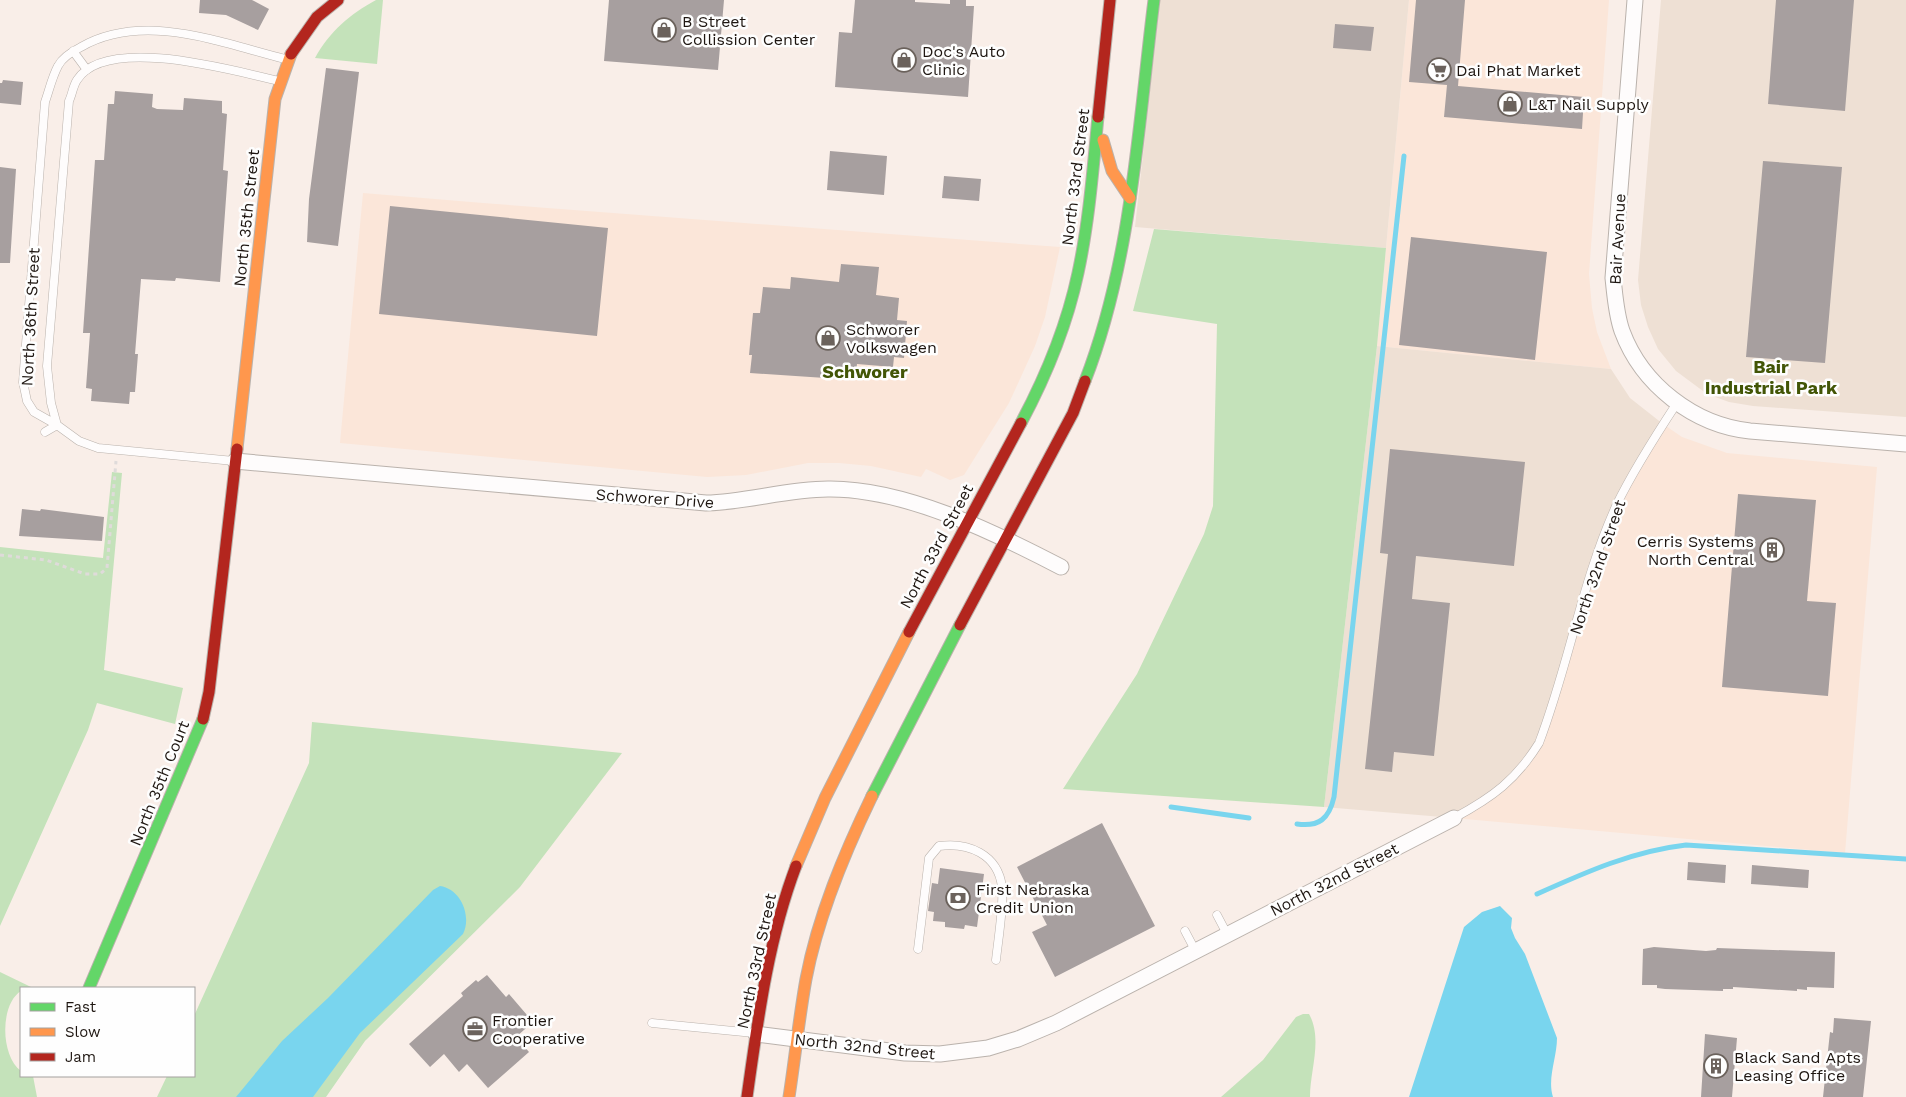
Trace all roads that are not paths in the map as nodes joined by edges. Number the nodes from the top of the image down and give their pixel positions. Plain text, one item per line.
1 (338, 0) edge
2 (1110, 0) edge
3 (1154, 0) edge
4 (1635, 0) edge
5 (73, 51) junction
6 (287, 60) junction
7 (87, 70) junction
8 (279, 81) junction
9 (1099, 109) junction
10 (1130, 198) junction
11 (1677, 402) junction
12 (57, 425) junction
13 (45, 432) dead end
14 (1906, 444) edge
15 (235, 461) junction
16 (966, 523) junction
17 (1006, 540) junction
18 (1061, 567) dead end
19 (1454, 818) joint
20 (1217, 916) dead end
21 (1185, 931) dead end
22 (1228, 934) junction
23 (918, 949) dead end
24 (1196, 950) junction
25 (996, 960) dead end
26 (89, 987) edge
27 (652, 1023) dead end
28 (756, 1034) junction
29 (796, 1039) junction
30 (747, 1097) edge
31 (789, 1097) edge

1 - 6 main road, North 35th Street
2 - 9 main road, North 33rd Street
3 - 10 main road
4 - 11 street, Bair Avenue
5 - 6 lane, North 36th Street
5 - 7 lane
5 - 12 lane, North 36th Street
6 - 8 main road, North 35th Street
7 - 8 lane
7 - 12 lane, North 36th Street
8 - 15 main road, North 35th Street
9 - 10 main road
9 - 16 main road, North 33rd Street
10 - 17 main road
11 - 14 street, Bair Avenue
11 - 19 lane, North 32nd Street
12 - 13 lane
12 - 15 lane
15 - 16 street, Schworer Drive
15 - 26 main road, North 35th Court
16 - 17 street, Schworer Drive
16 - 28 main road, North 33rd Street
17 - 18 street, Schworer Drive
17 - 29 main road
19 - 22 street, North 32nd Street
20 - 22 lane
21 - 24 lane
22 - 24 street, North 32nd Street
23 - 25 lane
24 - 29 street, North 32nd Street
27 - 28 lane
28 - 29 street, North 32nd Street
28 - 30 main road, North 33rd Street
29 - 31 main road

